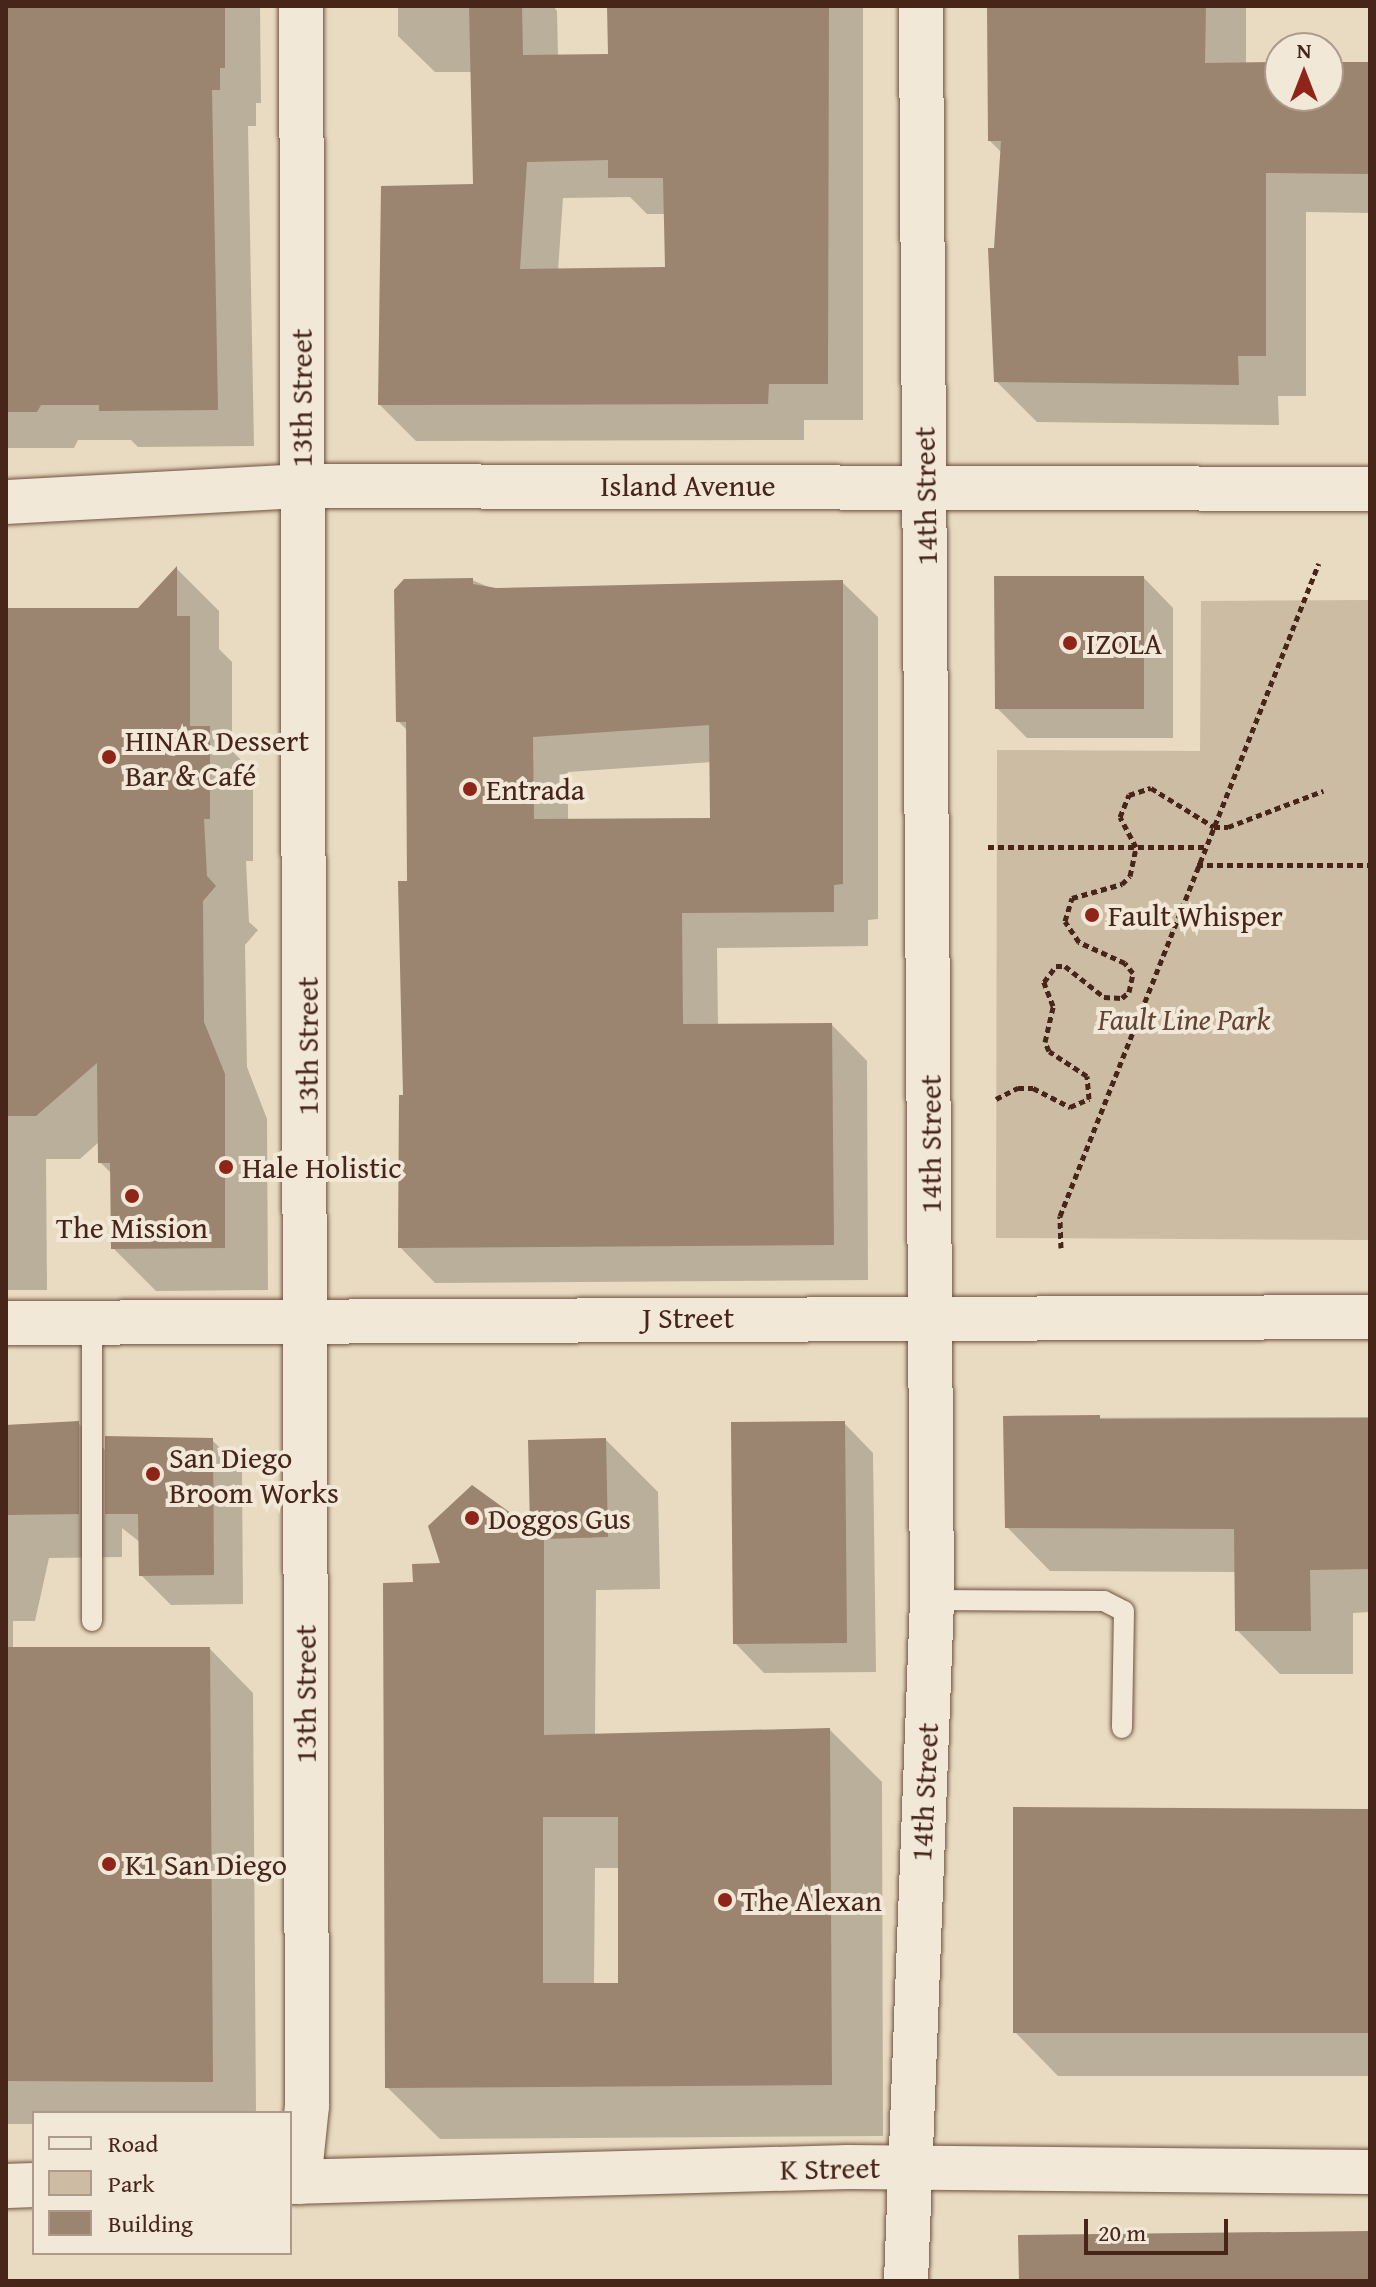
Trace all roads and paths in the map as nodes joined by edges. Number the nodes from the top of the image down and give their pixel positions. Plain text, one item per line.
1 (301, 6) edge
2 (921, 6) edge
3 (925, 484) junction
4 (301, 486) junction
5 (1370, 489) edge
6 (6, 502) edge
7 (1319, 563) dead end
8 (1323, 791) dead end
9 (1214, 827) junction
10 (988, 847) dead end
11 (1136, 847) junction
12 (1205, 847) junction
13 (1197, 865) junction
14 (1370, 865) edge
15 (996, 1099) dead end
16 (1061, 1248) dead end
17 (930, 1315) junction
18 (1370, 1317) edge
19 (303, 1320) junction
20 (92, 1322) junction
21 (6, 1323) edge
22 (932, 1600) junction
23 (92, 1621) dead end
24 (1122, 1728) dead end
25 (907, 2167) junction
26 (1370, 2172) edge
27 (294, 2182) edge
28 (32, 2185) edge
29 (6, 2186) edge
30 (906, 2281) edge

1 - 4 main road, 13th Street
2 - 3 main road, 14th Street
3 - 4 main road, Island Avenue
3 - 5 main road, Island Avenue
3 - 17 main road, 14th Street
4 - 6 main road, Island Avenue
4 - 19 main road, 13th Street
7 - 9 path
8 - 9 path
9 - 11 path
9 - 12 path
10 - 11 path
11 - 12 path
11 - 15 path
12 - 13 path
13 - 14 path
13 - 16 path
17 - 18 main road, J Street
17 - 19 main road, J Street
17 - 22 main road, 14th Street
19 - 20 main road, J Street
19 - 27 main road, 13th Street
20 - 21 main road, J Street
20 - 23 lane
22 - 24 lane
22 - 25 main road, 14th Street
25 - 26 main road, K Street
25 - 27 main road, K Street
25 - 30 main road, 14th Street
28 - 29 main road

